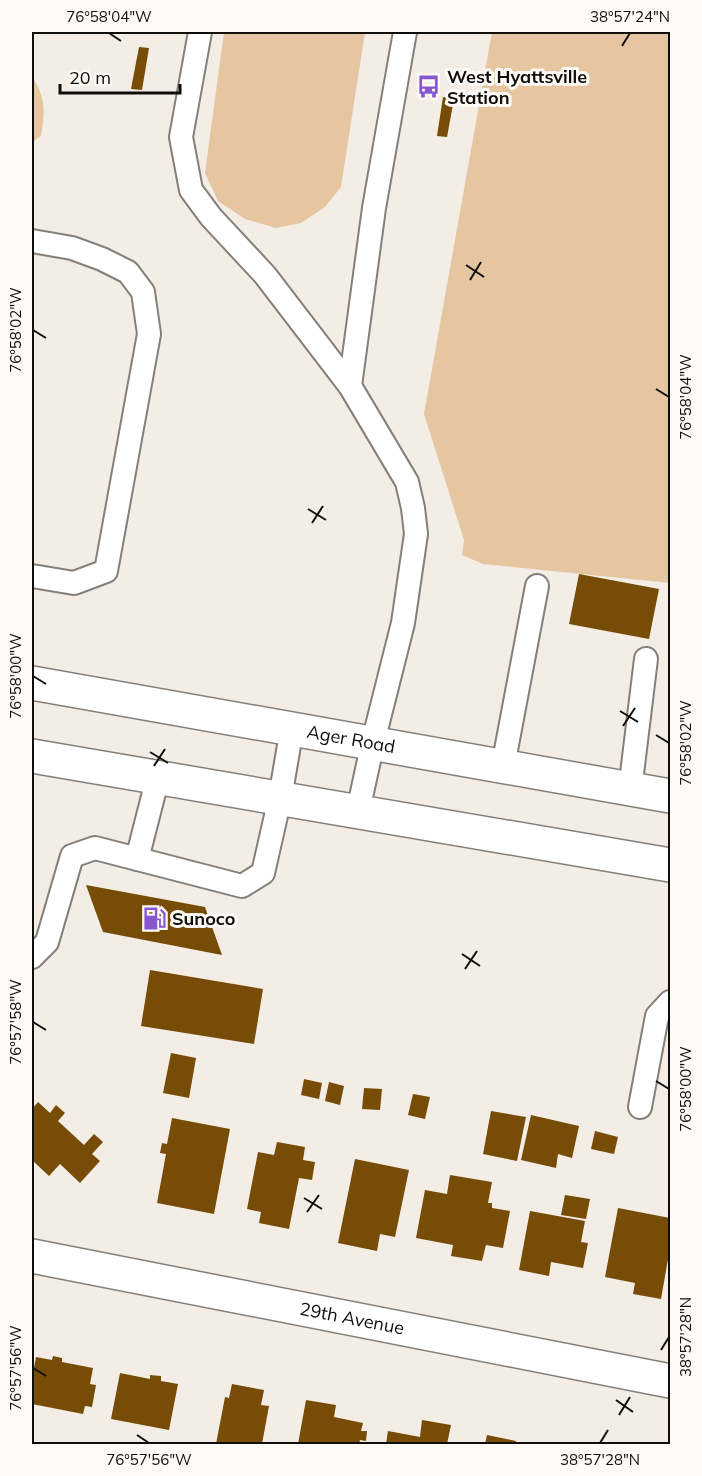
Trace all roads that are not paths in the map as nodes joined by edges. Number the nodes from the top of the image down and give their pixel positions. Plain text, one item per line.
1 (200, 32) edge
2 (405, 32) edge
3 (32, 241) edge
4 (350, 386) junction
5 (32, 576) edge
6 (537, 586) dead end
7 (646, 659) dead end
8 (32, 683) edge
9 (292, 728) junction
10 (373, 742) junction
11 (34, 763) edge
12 (503, 766) junction
13 (158, 777) junction
14 (630, 790) junction
15 (670, 796) edge
16 (280, 798) junction
17 (358, 811) junction
18 (137, 859) junction
19 (670, 865) edge
20 (32, 957) edge
21 (670, 1002) edge
22 (640, 1107) dead end
23 (32, 1256) edge
24 (670, 1381) edge

1 - 4 lane
2 - 4 lane
3 - 5 lane
4 - 10 lane
6 - 12 lane
7 - 14 lane
8 - 9 main road, Ager Road
9 - 10 main road, Ager Road
9 - 16 lane
10 - 12 main road, Ager Road
10 - 17 lane
11 - 13 main road
12 - 14 main road, Ager Road
13 - 16 main road
13 - 18 lane
14 - 15 main road, Ager Road
16 - 17 main road
16 - 18 lane
17 - 19 main road
18 - 20 lane
21 - 22 lane
23 - 24 main road, 29th Avenue

